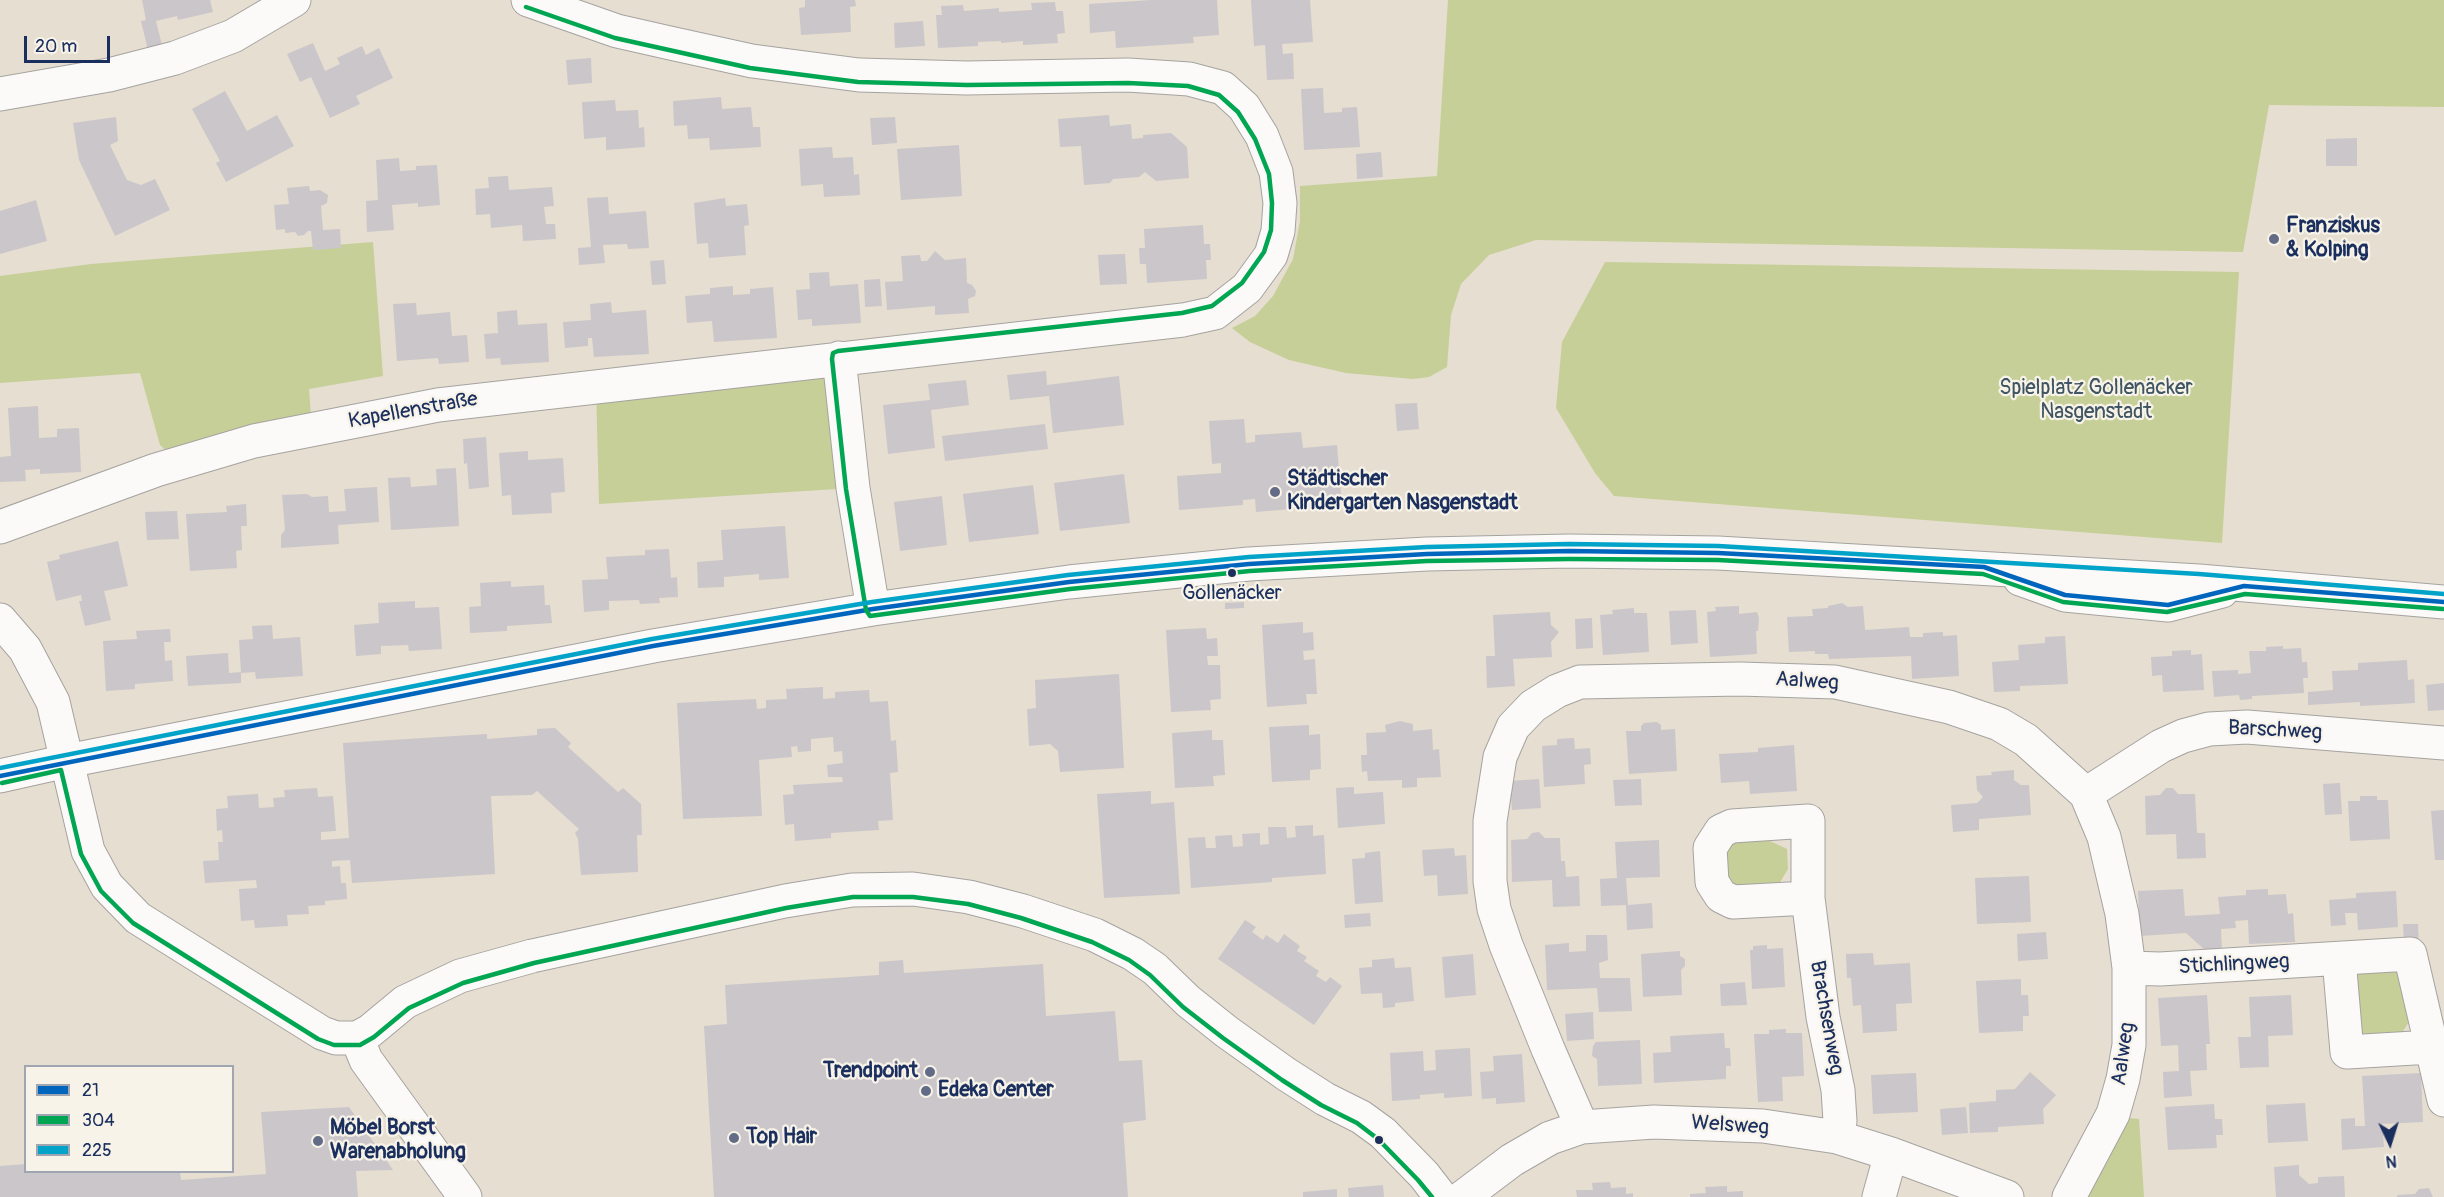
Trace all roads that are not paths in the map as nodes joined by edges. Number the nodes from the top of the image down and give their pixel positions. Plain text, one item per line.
1 (294, 0) edge
2 (528, 0) edge
3 (0, 94) edge
4 (839, 358) junction
5 (0, 527) edge
6 (2444, 602) edge
7 (873, 609) junction
8 (0, 620) edge
9 (2444, 743) edge
10 (67, 761) junction
11 (0, 776) edge
12 (2086, 794) junction
13 (1808, 898) dead end
14 (2339, 959) junction
15 (2129, 969) junction
16 (357, 1038) junction
17 (2431, 1047) junction
18 (2444, 1100) edge
19 (1582, 1127) junction
20 (1837, 1137) junction
21 (1891, 1154) junction
22 (465, 1197) edge
23 (1441, 1197) edge
24 (1463, 1197) edge
25 (1879, 1197) edge
26 (2007, 1197) edge
27 (2069, 1197) edge

1 - 3 street
2 - 4 street, Kapellenstraße
4 - 5 street, Kapellenstraße
4 - 7 street
6 - 7 street
7 - 10 street
8 - 10 street
9 - 12 street, Barschweg
10 - 11 street
10 - 16 street
12 - 15 street, Aalweg
12 - 19 street, Aalweg
13 - 20 street, Brachsenweg
14 - 15 street, Stichlingweg
14 - 17 street, Stichlingweg
14 - 17 street
15 - 27 street, Aalweg
16 - 22 street
16 - 23 street
17 - 18 street, Stichlingweg
19 - 20 street, Welsweg
19 - 24 street, Welsweg
20 - 21 street, Welsweg
21 - 25 street
21 - 26 street, Welsweg

